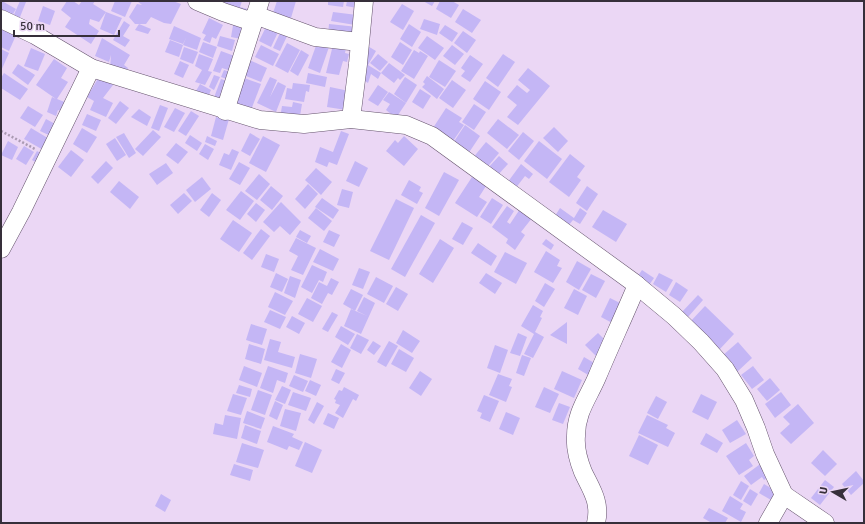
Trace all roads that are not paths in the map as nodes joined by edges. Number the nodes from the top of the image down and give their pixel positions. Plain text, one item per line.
1 (197, 1) edge
2 (364, 1) edge
3 (256, 13) edge
4 (1, 20) edge
5 (359, 42) junction
6 (91, 68) junction
7 (225, 111) junction
8 (351, 120) junction
9 (1, 249) edge
10 (637, 285) junction
11 (784, 495) junction
12 (596, 523) edge
13 (768, 523) edge
14 (825, 523) edge

1 - 3 street
2 - 5 street
3 - 5 street
3 - 7 street
4 - 6 street
5 - 8 street
6 - 7 street
6 - 9 street
7 - 8 street
8 - 10 street
10 - 11 street
10 - 12 street
11 - 13 street
11 - 14 street

